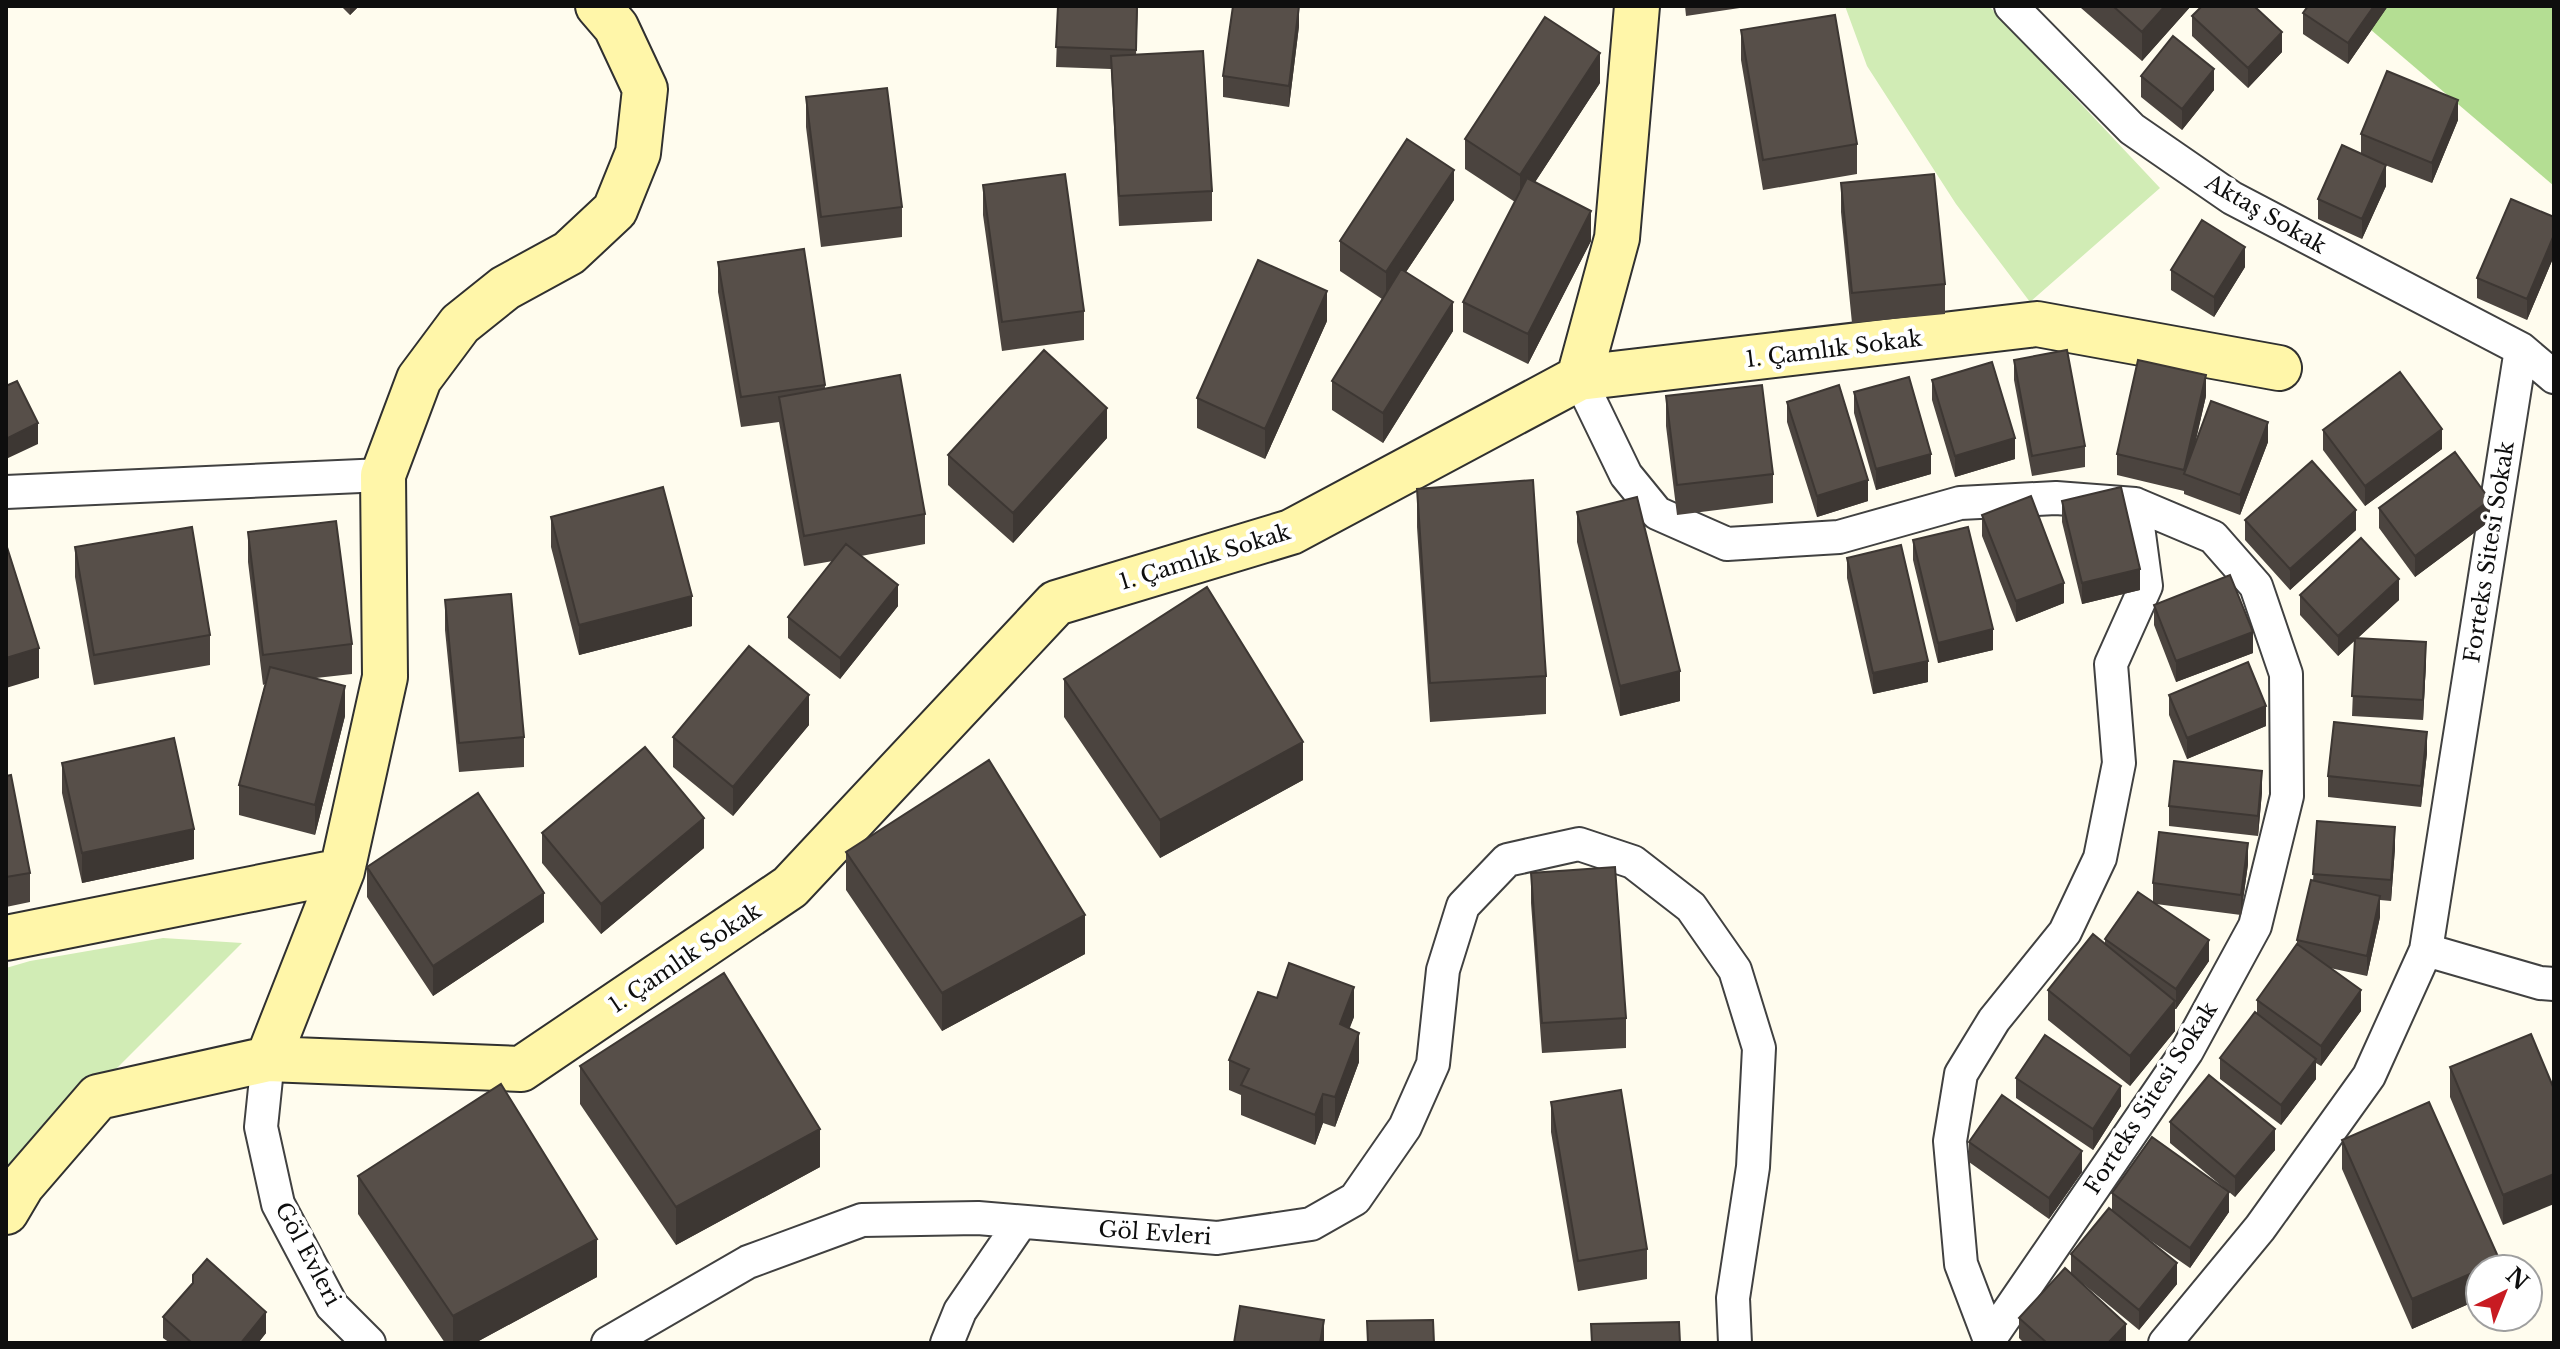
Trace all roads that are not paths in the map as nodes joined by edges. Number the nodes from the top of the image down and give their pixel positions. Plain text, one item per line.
1 (598, 6) edge
2 (1637, 6) edge
3 (2011, 6) edge
4 (2521, 349) junction
5 (2279, 368) dead end
6 (2554, 377) edge
7 (1579, 378) junction
8 (383, 475) junction
9 (6, 492) edge
10 (2135, 504) junction
11 (342, 871) junction
12 (6, 938) edge
13 (2426, 950) junction
14 (2554, 984) edge
15 (268, 1059) junction
16 (6, 1212) edge
17 (1021, 1222) junction
18 (1990, 1341) edge
19 (369, 1343) edge
20 (608, 1343) edge
21 (947, 1343) edge
22 (1735, 1343) edge
23 (2165, 1343) edge

1 - 8 street
2 - 7 street
3 - 4 street, Aktaş Sokak
4 - 6 street, Aktaş Sokak
4 - 13 street, Forteks Sitesi Sokak
5 - 7 street, 1. Çamlık Sokak
7 - 10 street, Forteks Sitesi Sokak
7 - 15 street, 1. Çamlık Sokak
8 - 9 street
8 - 11 street
10 - 18 street, Forteks Sitesi Sokak
10 - 18 street, Forteks Sitesi Sokak
11 - 12 street
11 - 15 street
13 - 14 street
13 - 23 street, Forteks Sitesi Sokak
15 - 16 street, 1. Çamlık Sokak
15 - 19 street, Göl Evleri
17 - 20 street, Göl Evleri
17 - 21 street
17 - 22 street, Göl Evleri

